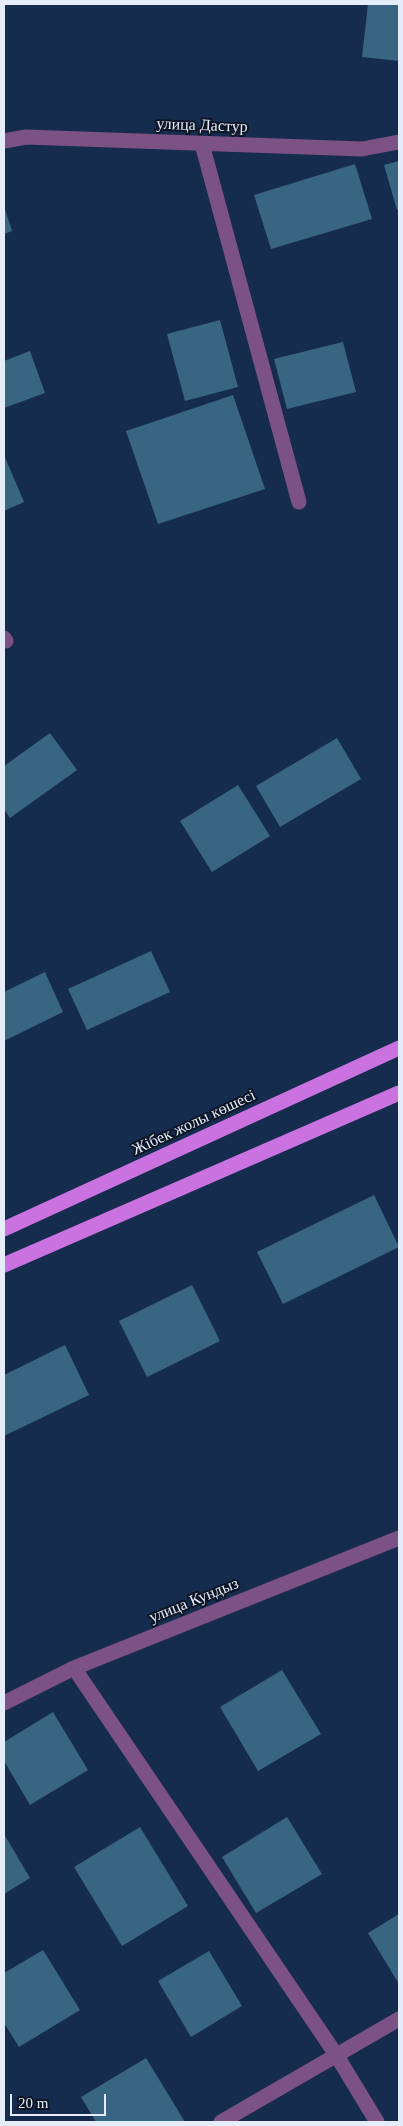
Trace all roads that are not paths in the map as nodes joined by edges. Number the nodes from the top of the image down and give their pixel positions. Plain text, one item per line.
1 (4, 141) edge
2 (399, 142) edge
3 (202, 144) junction
4 (299, 502) dead end
5 (399, 1048) edge
6 (399, 1093) edge
7 (4, 1229) edge
8 (4, 1265) edge
9 (399, 1538) edge
10 (74, 1668) junction
11 (4, 1703) edge
12 (399, 2019) edge
13 (337, 2056) junction
14 (221, 2122) edge
15 (377, 2122) edge

1 - 3 street, улица Дастур
2 - 3 street, улица Дастур
3 - 4 street
5 - 7 main road, Жібек жолы көшесі
6 - 8 main road
9 - 10 street, улица Кундыз
10 - 11 street, улица Кундыз
10 - 13 street
12 - 13 street
13 - 14 street
13 - 15 street

